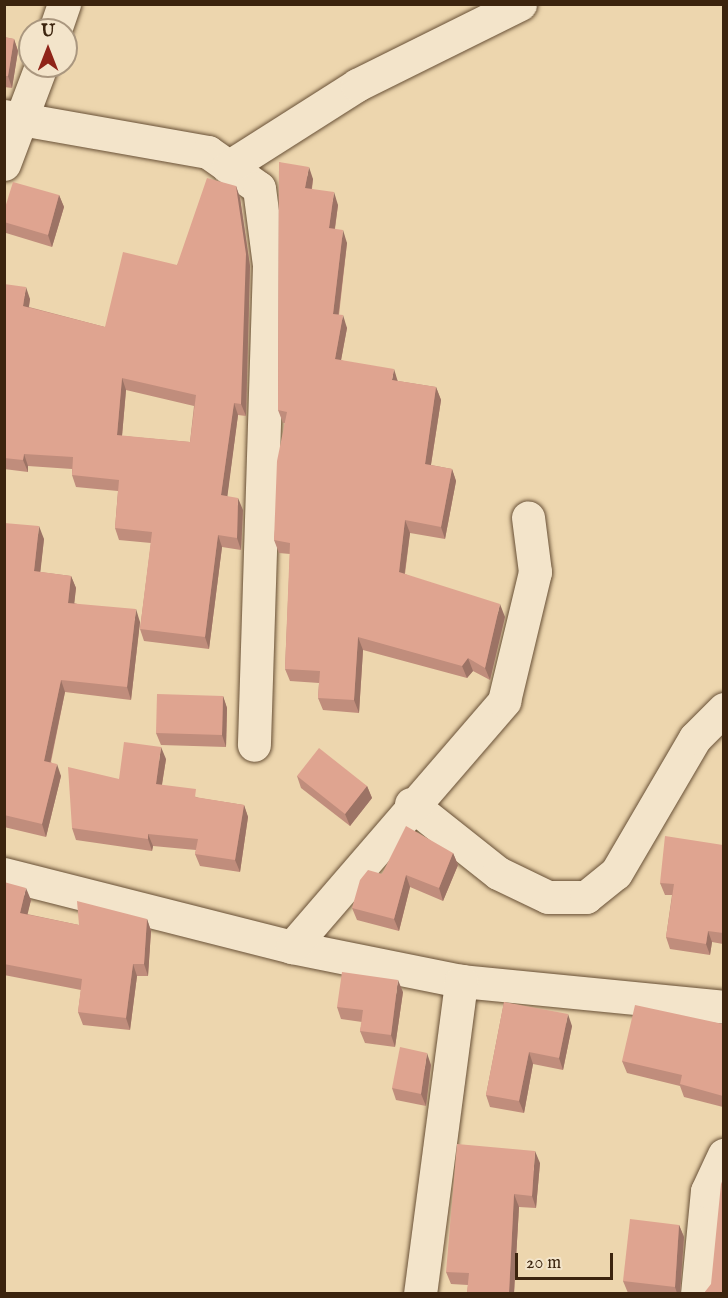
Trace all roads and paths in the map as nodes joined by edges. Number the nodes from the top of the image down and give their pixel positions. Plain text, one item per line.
1 (520, 4) edge
2 (35, 78) edge
3 (13, 118) edge
4 (4, 164) edge
5 (228, 167) junction
6 (528, 517) dead end
7 (723, 710) edge
8 (254, 745) dead end
9 (411, 804) junction
10 (4, 874) edge
11 (292, 946) junction
12 (460, 981) junction
13 (723, 1007) edge
14 (723, 1155) edge
15 (420, 1293) edge
16 (697, 1293) edge

1 - 5 street
2 - 3 street
3 - 4 street
3 - 5 street
5 - 8 street
6 - 9 street
7 - 9 street
9 - 11 street
10 - 11 street
11 - 12 street
12 - 13 street
12 - 15 street
14 - 16 street

